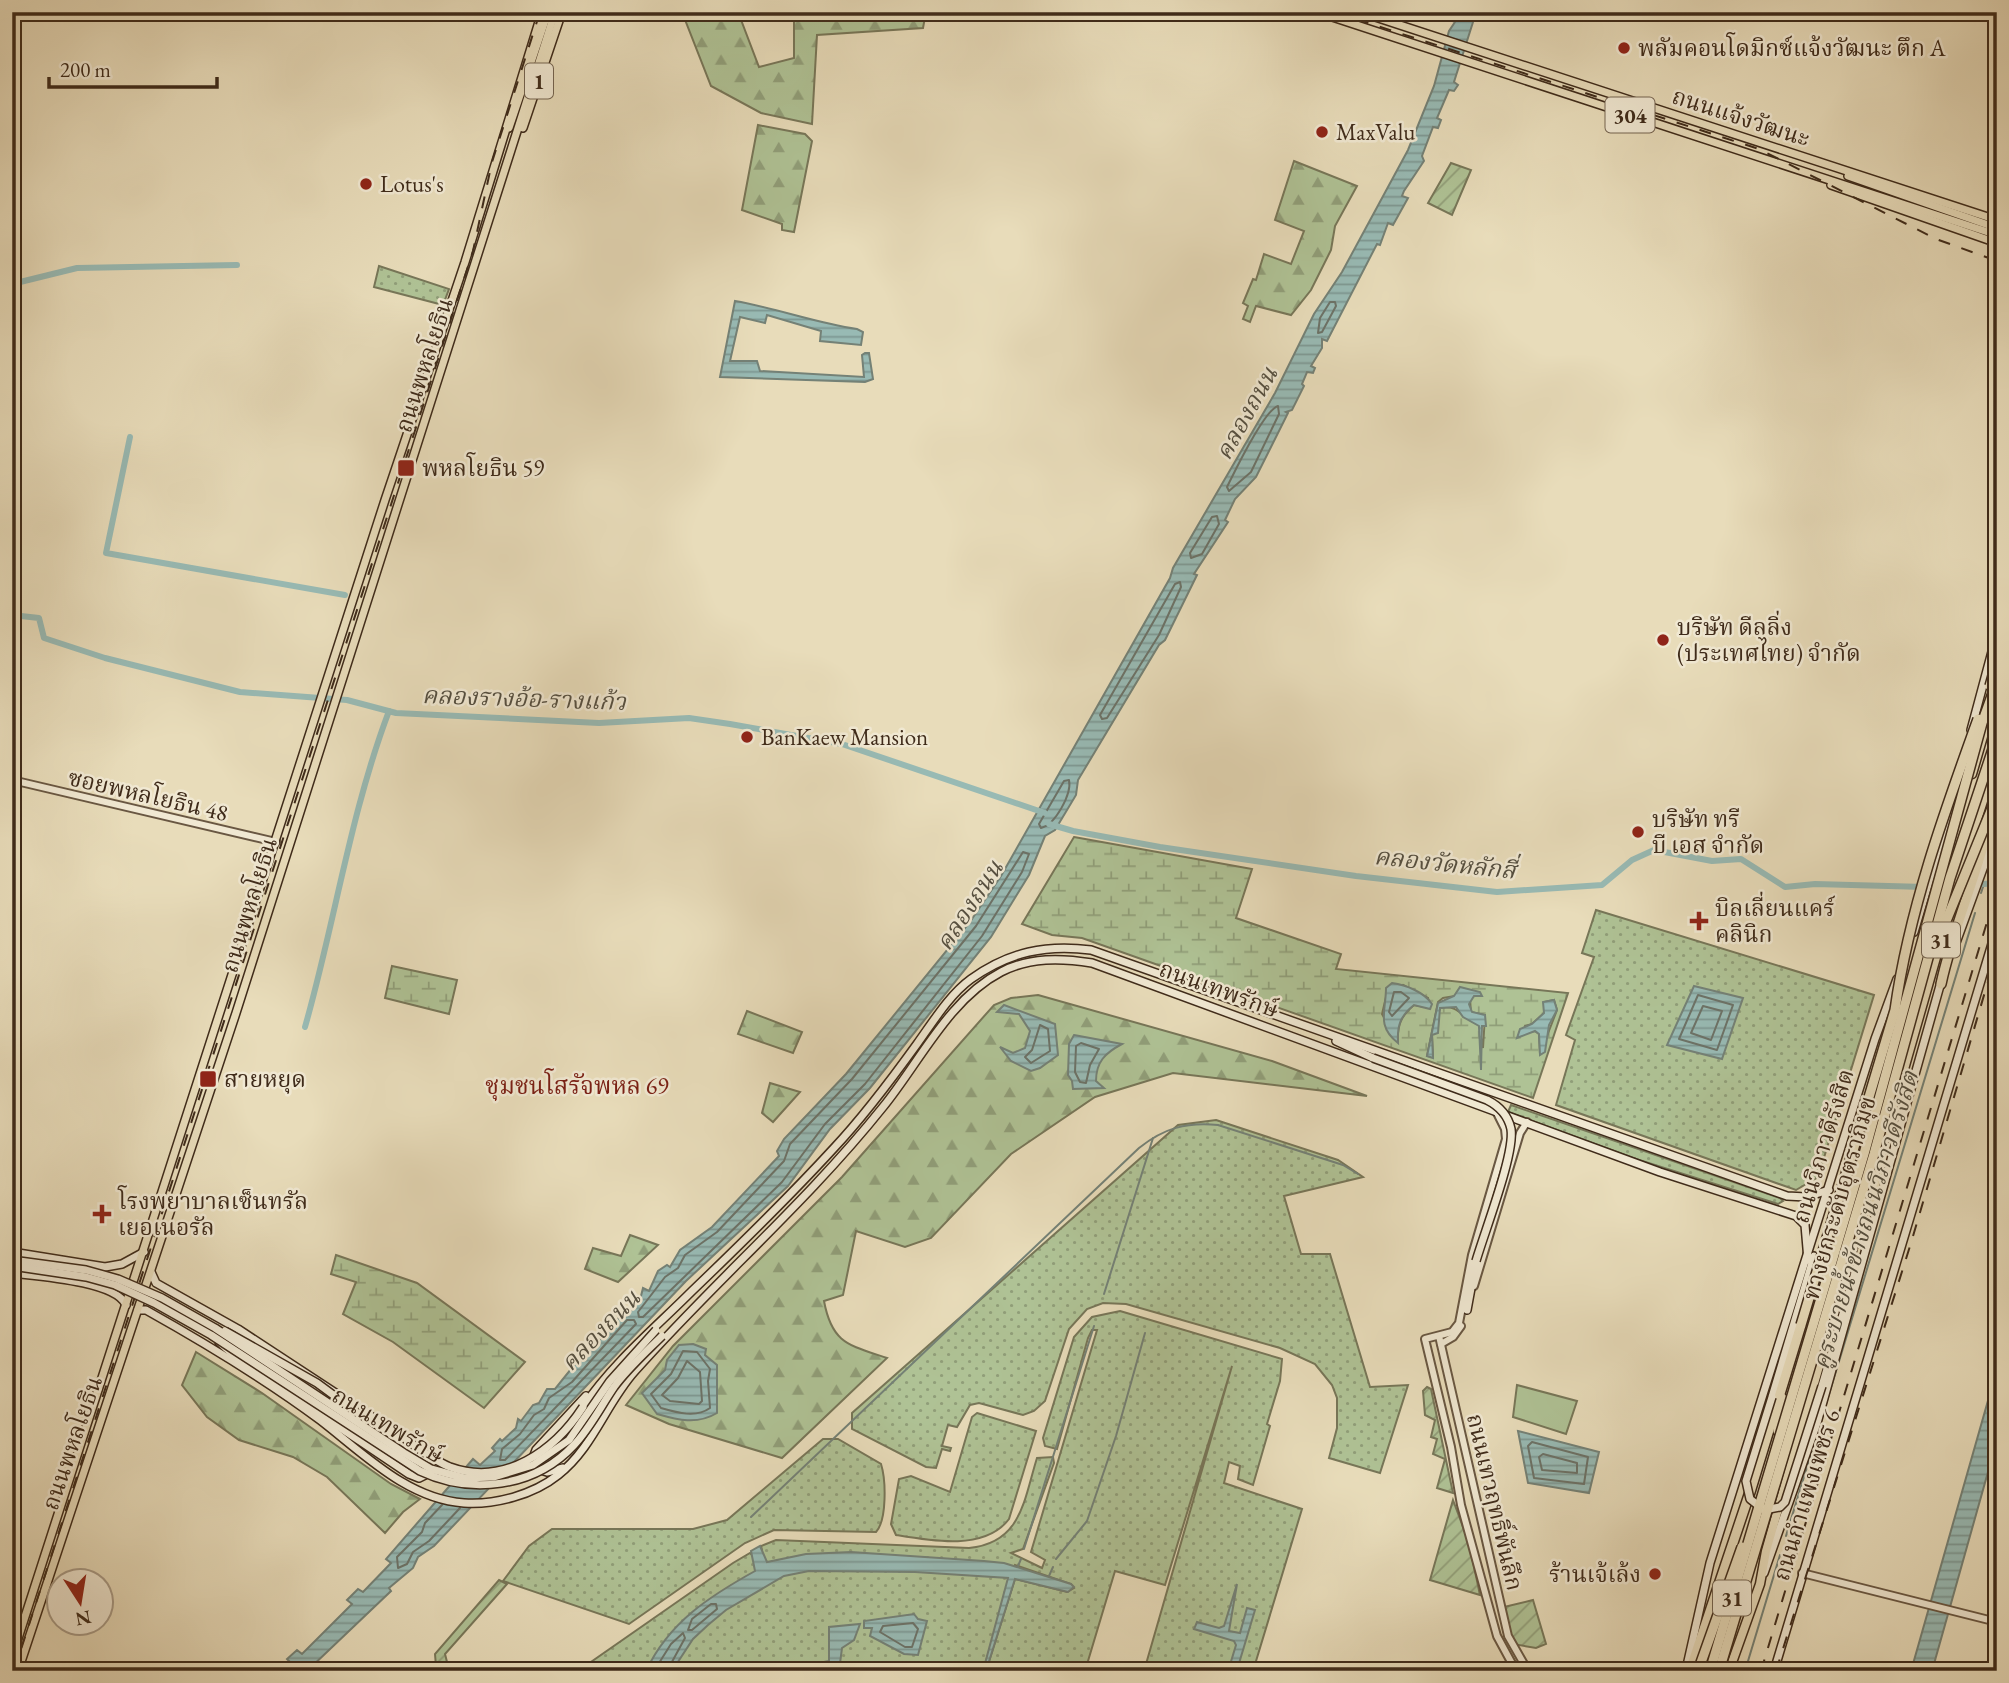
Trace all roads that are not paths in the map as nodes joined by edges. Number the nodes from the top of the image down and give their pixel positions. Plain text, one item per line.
1 (541, 12) edge
2 (548, 12) edge
3 (555, 12) edge
4 (562, 12) edge
5 (1317, 12) edge
6 (1360, 12) edge
7 (502, 145) junction
8 (513, 149) junction
9 (1832, 167) junction
10 (1822, 179) junction
11 (1894, 197) junction
12 (1997, 220) edge
13 (1997, 228) edge
14 (1997, 235) edge
15 (1997, 243) edge
16 (354, 599) junction
17 (367, 602) junction
18 (1997, 634) edge
19 (1997, 661) edge
20 (1997, 682) edge
21 (1997, 689) edge
22 (1997, 737) edge
23 (1997, 757) edge
24 (12, 780) edge
25 (1997, 794) edge
26 (1992, 830) edge
27 (275, 845) junction
28 (286, 852) junction
29 (1997, 927) edge
30 (1941, 984) joint
31 (1915, 995) junction
32 (1323, 1033) junction
33 (1496, 1111) junction
34 (1527, 1122) junction
35 (1506, 1139) junction
36 (1518, 1140) junction
37 (1877, 1165) junction
38 (1834, 1174) junction
39 (1829, 1190) junction
40 (1787, 1196) junction
41 (1782, 1212) junction
42 (1874, 1212) junction
43 (1869, 1232) junction
44 (12, 1252) edge
45 (144, 1252) junction
46 (12, 1259) edge
47 (65, 1260) junction
48 (1808, 1260) junction
49 (12, 1266) edge
50 (151, 1272) junction
51 (12, 1273) edge
52 (61, 1279) junction
53 (691, 1293) junction
54 (699, 1300) junction
55 (126, 1305) junction
56 (202, 1308) junction
57 (138, 1310) junction
58 (1467, 1310) junction
59 (238, 1329) junction
60 (213, 1331) junction
61 (186, 1332) junction
62 (659, 1333) junction
63 (1440, 1340) junction
64 (1786, 1372) junction
65 (601, 1381) junction
66 (320, 1420) junction
67 (1778, 1431) junction
68 (424, 1460) junction
69 (573, 1462) junction
70 (396, 1465) junction
71 (1473, 1488) junction
72 (1458, 1495) junction
73 (1753, 1524) junction
74 (1802, 1573) junction
75 (1760, 1584) junction
76 (1997, 1622) edge
77 (26, 1630) junction
78 (1512, 1646) junction
79 (1503, 1651) junction
80 (12, 1657) edge
81 (18, 1671) edge
82 (1516, 1671) edge
83 (1528, 1671) edge
84 (1688, 1671) edge
85 (1698, 1671) edge
86 (1711, 1671) edge
87 (1719, 1671) edge
88 (1731, 1671) edge
89 (1774, 1671) edge

1 - 7 main road, ถนนพหลโยธิน / 1
2 - 7 main road, ถนนพหลโยธิน / 1
3 - 8 main road, ถนนพหลโยธิน / 1
4 - 8 main road, ถนนพหลโยธิน / 1
5 - 10 main road, ถนนแจ้งวัฒนะ / 304
6 - 9 main road, ถนนแจ้งวัฒนะ / 304
7 - 16 main road, ถนนพหลโยธิน
8 - 17 main road, ถนนพหลโยธิน
9 - 11 main road, ถนนแจ้งวัฒนะ / 304
9 - 12 main road, ถนนแจ้งวัฒนะ
10 - 11 main road, ถนนแจ้งวัฒนะ / 304
10 - 15 main road, ถนนแจ้งวัฒนะ
11 - 13 main road, ถนนแจ้งวัฒนะ / 304
11 - 14 main road, ถนนแจ้งวัฒนะ / 304
16 - 17 main road
16 - 27 main road, ถนนพหลโยธิน
17 - 28 main road, ถนนพหลโยธิน
18 - 38 main road, ถนนวิภาวดีรังสิต / 31
19 - 64 highway, bridge
20 - 73 highway, ทางยกระดับอุตราภิมุข / 31, bridge
21 - 67 highway, ถนนวิภาวดีรังสิต / 31
22 - 31 highway, ทางยกระดับอุตราภิมุข / 31, bridge
23 - 37 highway, 31
24 - 27 street, ซอยพหลโยธิน 48
25 - 26 highway, bridge
25 - 31 highway, bridge
26 - 30 highway
27 - 28 main road
27 - 45 main road, ถนนพหลโยธิน
28 - 50 main road, ถนนพหลโยธิน
29 - 74 main road, ถนนกำแพงเพชร 6
30 - 42 main road, 31
31 - 87 highway, ทางยกระดับอุตราภิมุข / 31, bridge
32 - 40 main road, ถนนเทพรักษ์
32 - 53 main road, ถนนเทพรักษ์
32 - 58 main road, bridge
33 - 34 main road, ถนนเทพรักษ์
33 - 35 street
33 - 54 main road, ถนนเทพรักษ์
34 - 36 street
34 - 41 main road, ถนนเทพรักษ์
35 - 36 street
35 - 63 street
36 - 58 street
37 - 42 highway
37 - 75 highway, 31
38 - 39 main road, ถนนวิภาวดีรังสิต / 31
38 - 43 main road, bridge
39 - 40 main road, ถนนเทพรักษ์
39 - 48 main road, ถนนวิภาวดีรังสิต / 31
40 - 41 main road
41 - 48 main road, ถนนเทพรักษ์
42 - 43 main road, 31
43 - 75 main road, 31
44 - 47 main road
45 - 47 main road
45 - 55 main road, ถนนพหลโยธิน
46 - 60 main road, ถนนเทพรักษ์, bridge
47 - 52 main road
48 - 84 main road, ถนนวิภาวดีรังสิต / 31
49 - 60 main road, ถนนเทพรักษ์, bridge
50 - 56 main road, ถนนเทพรักษ์
50 - 57 main road, ถนนพหลโยธิน
51 - 52 main road
52 - 55 main road
53 - 62 main road, ถนนเทพรักษ์
53 - 65 main road, ถนนเทพรักษ์
54 - 62 main road, ถนนเทพรักษ์
54 - 69 main road, ถนนเทพรักษ์
55 - 77 main road, ถนนพหลโยธิน
56 - 59 main road, ถนนเทพรักษ์
56 - 61 main road
57 - 61 main road, ถนนเทพรักษ์
57 - 77 main road, ถนนพหลโยธิน
58 - 63 street
59 - 65 main road, ถนนเทพรักษ์, bridge
59 - 68 main road
60 - 62 main road, ถนนเทพรักษ์, bridge
60 - 68 main road, bridge
60 - 70 main road, bridge
61 - 66 main road, ถนนเทพรักษ์
63 - 71 street, ถนนเทวฤทธิ์พันลึก
63 - 72 street, ถนนเทวฤทธิ์พันลึก
64 - 67 highway
64 - 84 highway
65 - 69 main road
66 - 69 main road, ถนนเทพรักษ์
66 - 70 main road
67 - 86 highway, ถนนวิภาวดีรังสิต / 31
68 - 70 main road
71 - 72 street
71 - 78 street, ถนนเทวฤทธิ์พันลึก
72 - 79 street, ถนนเทวฤทธิ์พันลึก
73 - 85 highway, ทางยกระดับอุตราภิมุข, bridge
73 - 86 highway, ทางยกระดับอุตราภิมุข / 31, bridge
74 - 76 street
74 - 89 main road, ถนนกำแพงเพชร 6
75 - 88 highway, 31
77 - 80 main road, ถนนพหลโยธิน
77 - 81 main road, ถนนพหลโยธิน
78 - 79 street
78 - 83 street, ถนนเทวฤทธิ์พันลึก
79 - 82 street, ถนนเทวฤทธิ์พันลึก

